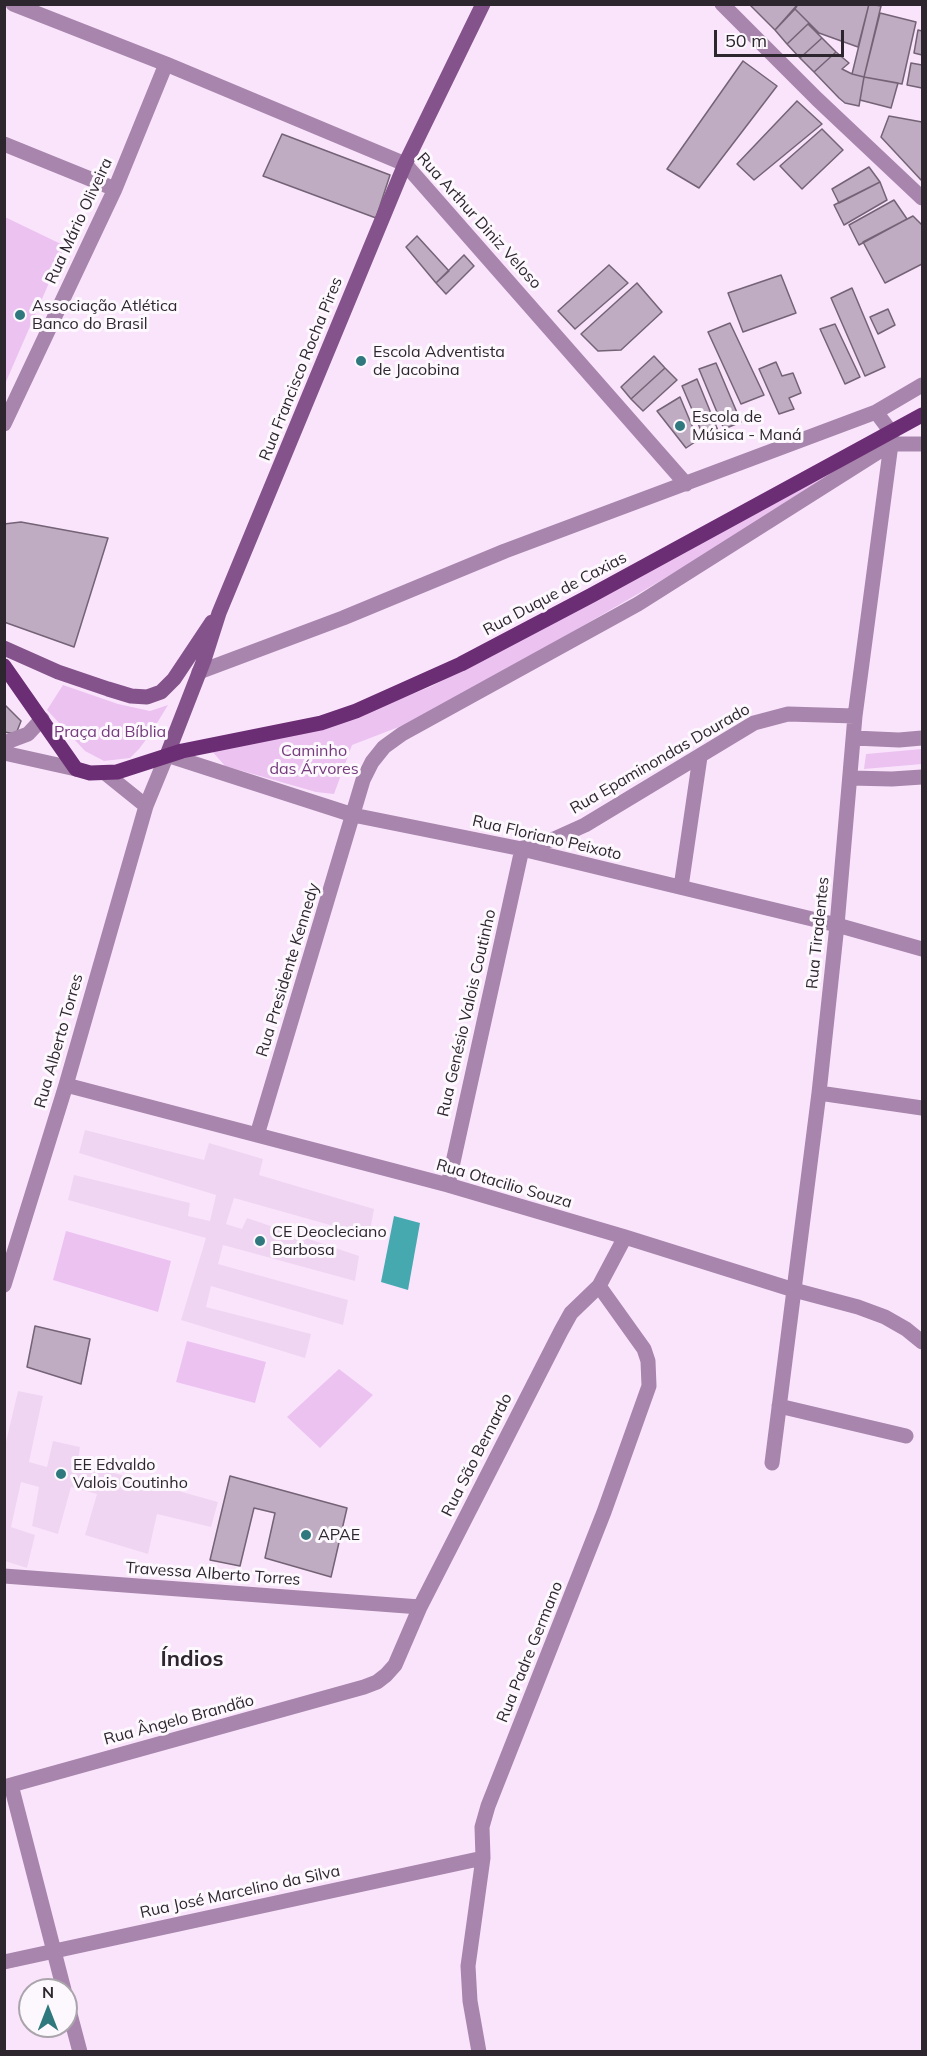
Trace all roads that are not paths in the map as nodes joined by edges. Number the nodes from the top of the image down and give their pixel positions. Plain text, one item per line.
1 (13, 4) edge
2 (483, 4) edge
3 (722, 4) edge
4 (166, 64) junction
5 (4, 144) edge
6 (405, 164) junction
7 (115, 189) junction
8 (922, 198) edge
9 (922, 385) edge
10 (876, 412) junction
11 (922, 415) edge
12 (4, 424) edge
13 (891, 438) junction
14 (922, 444) edge
15 (686, 484) junction
16 (219, 613) junction
17 (4, 648) edge
18 (4, 666) edge
19 (199, 672) junction
20 (855, 716) junction
21 (42, 719) junction
22 (854, 738) junction
23 (922, 738) edge
24 (4, 743) edge
25 (4, 753) edge
26 (167, 755) junction
27 (700, 757) junction
28 (76, 769) junction
29 (105, 773) junction
30 (922, 777) edge
31 (850, 778) junction
32 (146, 806) junction
33 (354, 815) junction
34 (522, 849) junction
35 (681, 887) junction
36 (837, 925) junction
37 (922, 949) edge
38 (66, 1085) junction
39 (819, 1093) junction
40 (922, 1108) edge
41 (257, 1135) junction
42 (448, 1185) junction
43 (625, 1237) junction
44 (4, 1285) edge
45 (599, 1286) junction
46 (794, 1290) junction
47 (922, 1342) edge
48 (779, 1406) junction
49 (906, 1436) dead end
50 (772, 1463) dead end
51 (4, 1576) edge
52 (420, 1607) junction
53 (364, 1688) joint
54 (8, 1786) edge
55 (483, 1858) junction
56 (53, 1950) junction
57 (4, 1962) edge
58 (61, 1978) edge
59 (478, 2052) edge

1 - 4 street, Rua Arthur Diniz Veloso
2 - 6 street, Rua Francisco Rocha Pires
3 - 8 street
4 - 6 street, Rua Arthur Diniz Veloso
4 - 7 street, Rua Mário Oliveira
5 - 7 street
6 - 15 street, Rua Arthur Diniz Veloso
6 - 16 street, Rua Francisco Rocha Pires
7 - 12 street, Rua Mário Oliveira
9 - 10 street
10 - 13 street
10 - 15 street
11 - 13 main road, Rua Duque de Caxias
13 - 14 street
13 - 20 street, Rua Tiradentes
13 - 26 main road, Rua Duque de Caxias
13 - 33 street, Rua Duque de Caxias
15 - 19 street
16 - 17 street
16 - 19 street, Rua Francisco Rocha Pires
18 - 21 main road
19 - 26 street, Rua Francisco Rocha Pires
20 - 22 street, Rua Tiradentes
20 - 27 street, Rua Epaminondas Dourado
21 - 24 street
21 - 28 main road
22 - 23 street
22 - 31 street, Rua Tiradentes
25 - 28 street
26 - 29 main road
26 - 32 street, Rua Francisco Rocha Pires
26 - 33 street, Rua Floriano Peixoto
27 - 34 street, Rua Epaminondas Dourado
27 - 35 street
28 - 29 main road
29 - 32 street
30 - 31 street
31 - 36 street, Rua Tiradentes
32 - 38 street, Rua Alberto Torres
33 - 34 street, Rua Floriano Peixoto
33 - 41 street, Rua Presidente Kennedy
34 - 35 street, Rua Floriano Peixoto
34 - 42 street, Rua Genésio Valois Coutinho
35 - 36 street, Rua Floriano Peixoto
36 - 37 street, Rua Floriano Peixoto
36 - 39 street, Rua Tiradentes
38 - 41 street, Rua Otacilio Souza
38 - 44 street, Rua Alberto Torres
39 - 40 street
39 - 46 street, Rua Tiradentes
41 - 42 street, Rua Otacilio Souza
42 - 43 street, Rua Otacilio Souza
43 - 45 street, Rua São Bernardo
43 - 46 street, Rua Otacilio Souza
45 - 52 street, Rua São Bernardo
45 - 55 street, Rua Padre Germano
46 - 47 street, Rua Otacilio Souza
46 - 48 street, Rua Tiradentes
48 - 49 street
48 - 50 street, Rua Tiradentes
51 - 52 street, Travessa Alberto Torres
52 - 53 street, Rua São Bernardo
53 - 54 street, Rua Ângelo Brandão
54 - 56 street
55 - 56 street, Rua José Marcelino da Silva
55 - 59 street, Rua Padre Germano
56 - 57 street, Rua José Marcelino da Silva
56 - 58 street

